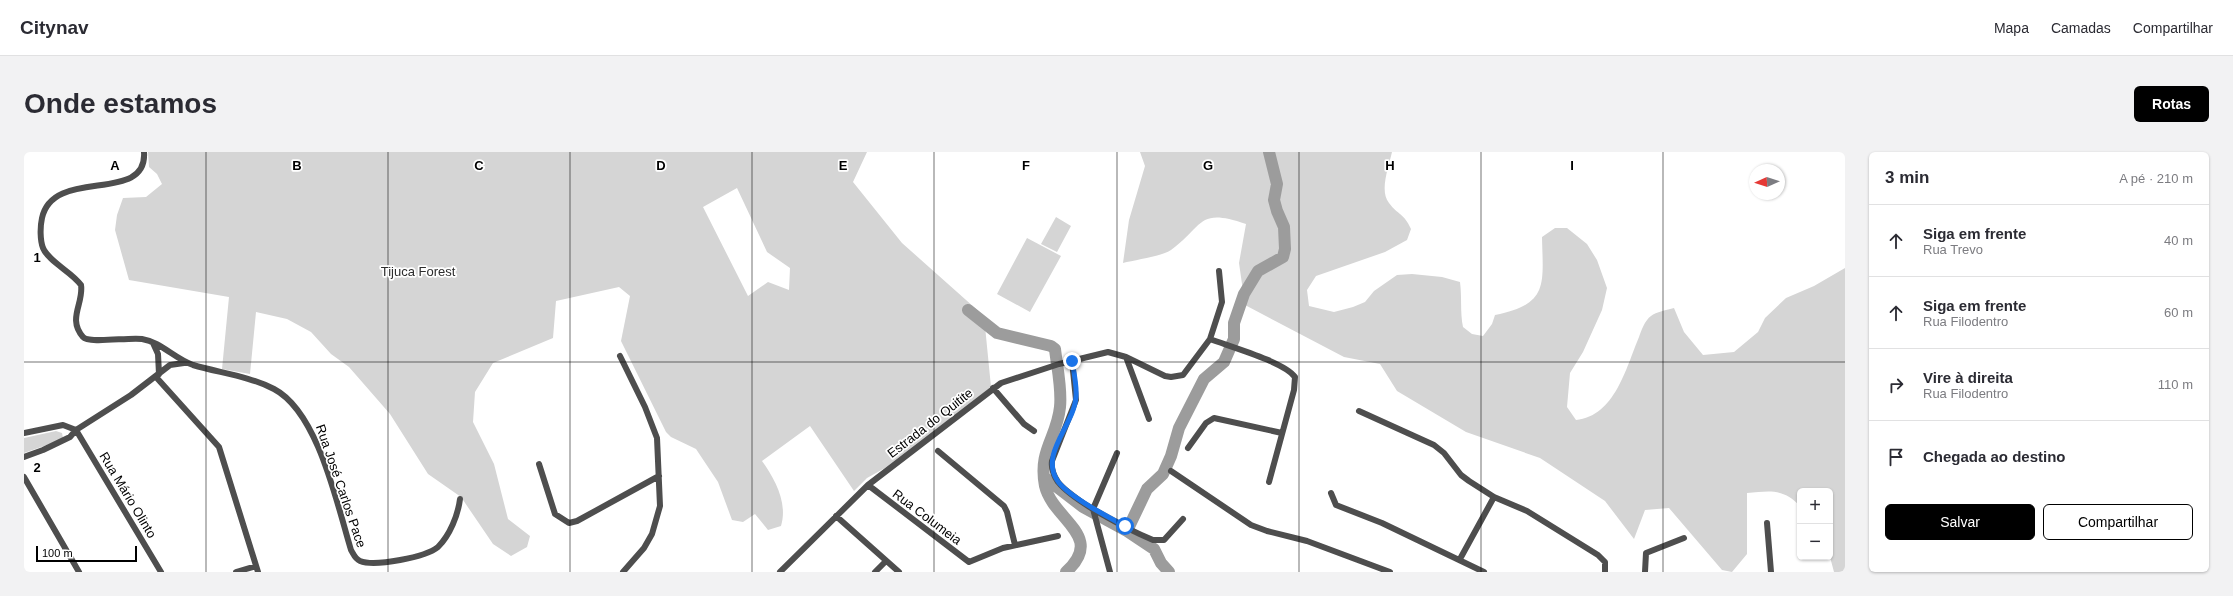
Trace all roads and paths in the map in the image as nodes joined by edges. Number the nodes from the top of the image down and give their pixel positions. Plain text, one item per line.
1 (144, 152) edge
2 (1219, 271) dead end
3 (1210, 339) junction
4 (153, 343) junction
5 (620, 356) dead end
6 (1126, 357) junction
7 (1072, 361) junction
8 (186, 363) junction
9 (158, 376) junction
10 (993, 388) junction
11 (1359, 411) dead end
12 (1149, 419) dead end
13 (76, 430) junction
14 (1034, 431) dead end
15 (24, 433) edge
16 (1282, 433) junction
17 (1188, 448) dead end
18 (938, 451) dead end
19 (1118, 453) dead end
20 (24, 457) edge
21 (539, 464) dead end
22 (1171, 471) dead end
23 (659, 476) junction
24 (24, 477) edge
25 (1269, 482) dead end
26 (868, 486) junction
27 (1331, 493) dead end
28 (1494, 497) junction
29 (460, 499) dead end
30 (1094, 510) junction
31 (836, 516) junction
32 (1183, 519) dead end
33 (1767, 523) dead end
34 (1058, 536) dead end
35 (1684, 538) dead end
36 (1015, 545) junction
37 (1460, 559) junction
38 (886, 561) junction
39 (257, 569) edge
40 (1109, 571) edge
41 (79, 572) edge
42 (161, 572) edge
43 (236, 572) edge
44 (623, 572) edge
45 (780, 572) edge
46 (875, 572) edge
47 (899, 572) edge
48 (1390, 572) edge
49 (1484, 572) edge
50 (1605, 572) edge
51 (1645, 572) edge
52 (1771, 572) edge

1 - 4 street, Rua José Carlos Pace
2 - 3 street, Estrada do Quitite
3 - 6 street, Estrada do Quitite
3 - 16 street
4 - 8 street, Rua José Carlos Pace
4 - 9 street
5 - 23 street
6 - 7 street, Estrada do Quitite
6 - 12 street
7 - 10 street, Estrada do Quitite
7 - 30 street
8 - 9 street
8 - 29 street, Rua José Carlos Pace
9 - 13 street
9 - 39 street
10 - 14 street
10 - 26 street, Estrada do Quitite
11 - 28 street
13 - 15 street
13 - 20 street
13 - 42 street, Rua Mário Olinto
16 - 17 street
16 - 25 street
18 - 36 street
19 - 30 street
21 - 23 street
22 - 48 street
23 - 44 street
24 - 41 street
26 - 31 street, Estrada do Quitite
26 - 36 street, Rua Columeia
27 - 37 street
28 - 37 street
28 - 50 street
30 - 32 street
30 - 40 street
31 - 38 street
31 - 45 street, Estrada do Quitite
33 - 52 street
34 - 36 street
35 - 51 street
37 - 49 street
38 - 46 street
38 - 47 street
39 - 43 street

